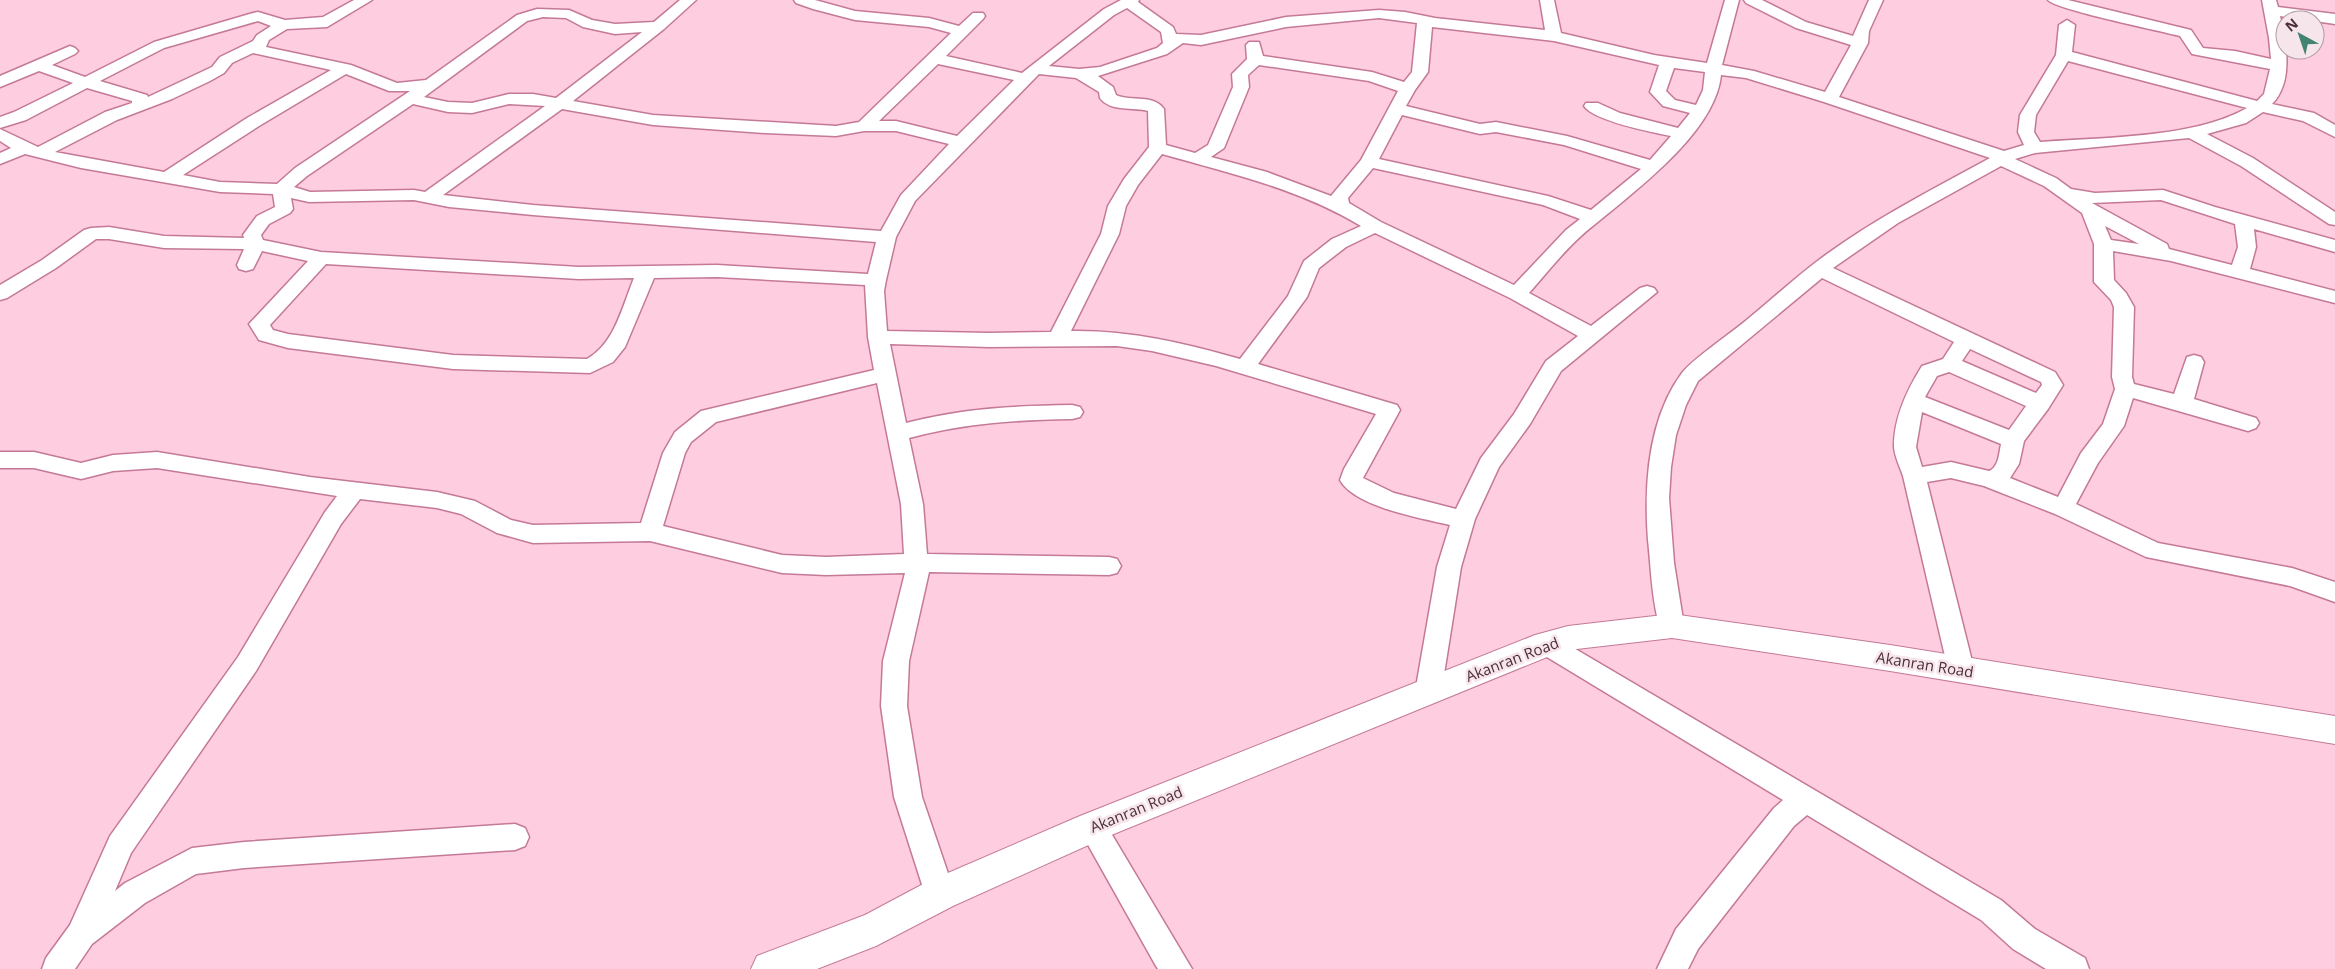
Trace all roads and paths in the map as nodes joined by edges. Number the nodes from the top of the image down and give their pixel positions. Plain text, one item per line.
1 (365, 0) edge
2 (689, 0) edge
3 (801, 0) edge
4 (1547, 0) edge
5 (1732, 0) edge
6 (1751, 0) edge
7 (1876, 0) edge
8 (2055, 0) edge
9 (1130, 1) edge
10 (2269, 5) edge
11 (978, 16) dead end
12 (1425, 20) junction
13 (2335, 20) edge
14 (284, 25) junction
15 (659, 26) junction
16 (2067, 26) dead end
17 (1253, 30) junction
18 (961, 32) junction
19 (1554, 36) junction
20 (1170, 43) junction
21 (1860, 43) junction
22 (249, 48) junction
23 (70, 51) dead end
24 (2064, 55) junction
25 (934, 58) junction
26 (1255, 60) junction
27 (1668, 63) junction
28 (38, 65) junction
29 (2279, 66) junction
30 (345, 68) junction
31 (1713, 71) junction
32 (1030, 73) junction
33 (1079, 74) junction
34 (0, 82) edge
35 (88, 82) junction
36 (428, 85) junction
37 (1408, 89) junction
38 (410, 99) junction
39 (1830, 99) junction
40 (560, 104) junction
41 (140, 105) junction
42 (1592, 106) dead end
43 (2261, 107) junction
44 (1397, 109) junction
45 (1701, 111) junction
46 (0, 123) edge
47 (864, 126) junction
48 (2335, 132) edge
49 (2192, 133) junction
50 (0, 134) edge
51 (1681, 134) junction
52 (961, 142) junction
53 (1158, 148) junction
54 (2034, 148) junction
55 (31, 150) junction
56 (2002, 158) junction
57 (0, 159) edge
58 (1196, 159) junction
59 (1369, 162) junction
60 (1654, 167) junction
61 (168, 177) junction
62 (281, 189) junction
63 (2066, 193) junction
64 (429, 197) junction
65 (1341, 206) junction
66 (2090, 210) junction
67 (1593, 217) junction
68 (2335, 220) edge
69 (2244, 221) junction
70 (1376, 226) junction
71 (887, 237) junction
72 (256, 244) junction
73 (2103, 244) junction
74 (2335, 246) edge
75 (2171, 255) junction
76 (321, 258) junction
77 (246, 265) dead end
78 (1820, 269) junction
79 (646, 273) junction
80 (2239, 274) junction
81 (876, 280) junction
82 (1647, 292) dead end
83 (0, 294) edge
84 (1517, 294) junction
85 (2335, 297) edge
86 (1591, 334) junction
87 (878, 337) junction
88 (1058, 338) junction
89 (1967, 338) junction
90 (2194, 362) dead end
91 (1950, 364) junction
92 (1245, 367) junction
93 (885, 374) junction
94 (2125, 389) junction
95 (1913, 400) junction
96 (2182, 403) junction
97 (2041, 404) junction
98 (1072, 412) dead end
99 (2248, 423) dead end
100 (899, 433) junction
101 (2013, 440) junction
102 (0, 460) edge
103 (1914, 476) junction
104 (1989, 479) junction
105 (355, 490) junction
106 (2063, 508) junction
107 (1464, 520) junction
108 (650, 532) junction
109 (916, 563) junction
110 (1109, 566) dead end
111 (2335, 592) edge
112 (1672, 626) junction
113 (1546, 644) junction
114 (1961, 670) junction
115 (1428, 693) junction
116 (2335, 730) edge
117 (1806, 798) junction
118 (1092, 827) junction
119 (515, 837) dead end
120 (940, 894) junction
121 (81, 935) junction
122 (1166, 965) edge
123 (1672, 968) edge
124 (57, 969) edge
125 (770, 969) edge
126 (2074, 969) edge

1 - 14 street
2 - 15 street
3 - 18 street
4 - 19 street
5 - 31 street
6 - 21 street
7 - 21 street
8 - 29 street
9 - 20 street
9 - 32 street
10 - 13 street
10 - 29 street
11 - 18 street
12 - 17 street
12 - 19 street
12 - 37 street
14 - 22 street
14 - 35 street
15 - 36 street
15 - 40 street
16 - 24 street
17 - 20 street
17 - 26 street
18 - 25 street
19 - 27 street
20 - 33 street
21 - 39 street
22 - 30 street
22 - 41 street
23 - 28 street
24 - 43 street
24 - 54 street
25 - 32 street
25 - 47 street
26 - 37 street
26 - 58 street
27 - 31 street
27 - 45 street
28 - 34 street
28 - 35 street
29 - 43 street
30 - 36 street
30 - 61 street
31 - 39 street
31 - 45 street
32 - 33 street
32 - 52 street
33 - 53 street
35 - 41 street
35 - 46 street
36 - 38 street
37 - 44 street
38 - 40 street
38 - 62 street
39 - 56 street
40 - 47 street
40 - 64 street
41 - 55 street
42 - 51 street
43 - 48 street
43 - 49 street
44 - 59 street
44 - 60 street
45 - 51 street
47 - 52 street
49 - 54 street
49 - 68 street
50 - 55 street
51 - 60 street
52 - 71 street
53 - 58 street
53 - 88 street
54 - 56 street
55 - 57 street
55 - 61 street
56 - 63 street
56 - 78 street
58 - 65 street
59 - 65 street
59 - 67 street
60 - 67 street
61 - 62 street
62 - 64 street
62 - 72 street
63 - 66 street
63 - 69 street
64 - 71 street
65 - 70 street
66 - 73 street
66 - 75 street
67 - 84 street
69 - 74 street
69 - 80 street
70 - 84 street
70 - 92 street
71 - 81 street
72 - 76 street
72 - 77 street
72 - 83 street
73 - 75 street
73 - 94 street
75 - 80 street
76 - 79 street
76 - 79 street
78 - 89 street
78 - 112 street
79 - 81 street
80 - 85 street
81 - 87 street
82 - 86 street
84 - 86 street
86 - 107 street
87 - 88 street
87 - 93 street
88 - 92 street
89 - 91 street
89 - 97 street
90 - 96 street
91 - 95 street
91 - 97 street
92 - 107 street
93 - 100 street
93 - 108 street
94 - 96 street
94 - 106 street
95 - 101 street
95 - 103 street
96 - 99 street
97 - 101 street
98 - 100 street
100 - 109 street
101 - 104 street
102 - 105 street
103 - 104 street
103 - 114 street
104 - 106 street
105 - 108 street
105 - 121 street
106 - 111 street
107 - 115 street
108 - 109 street
109 - 110 street
109 - 120 street
112 - 113 main road, Akanran Road
112 - 114 main road, Akanran Road
113 - 115 main road, Akanran Road
113 - 117 street
114 - 116 main road, Akanran Road
115 - 118 main road, Akanran Road
117 - 123 street
117 - 126 street
118 - 120 main road, Akanran Road
118 - 122 street
119 - 121 street
120 - 125 main road, Akanran Road
121 - 124 street

